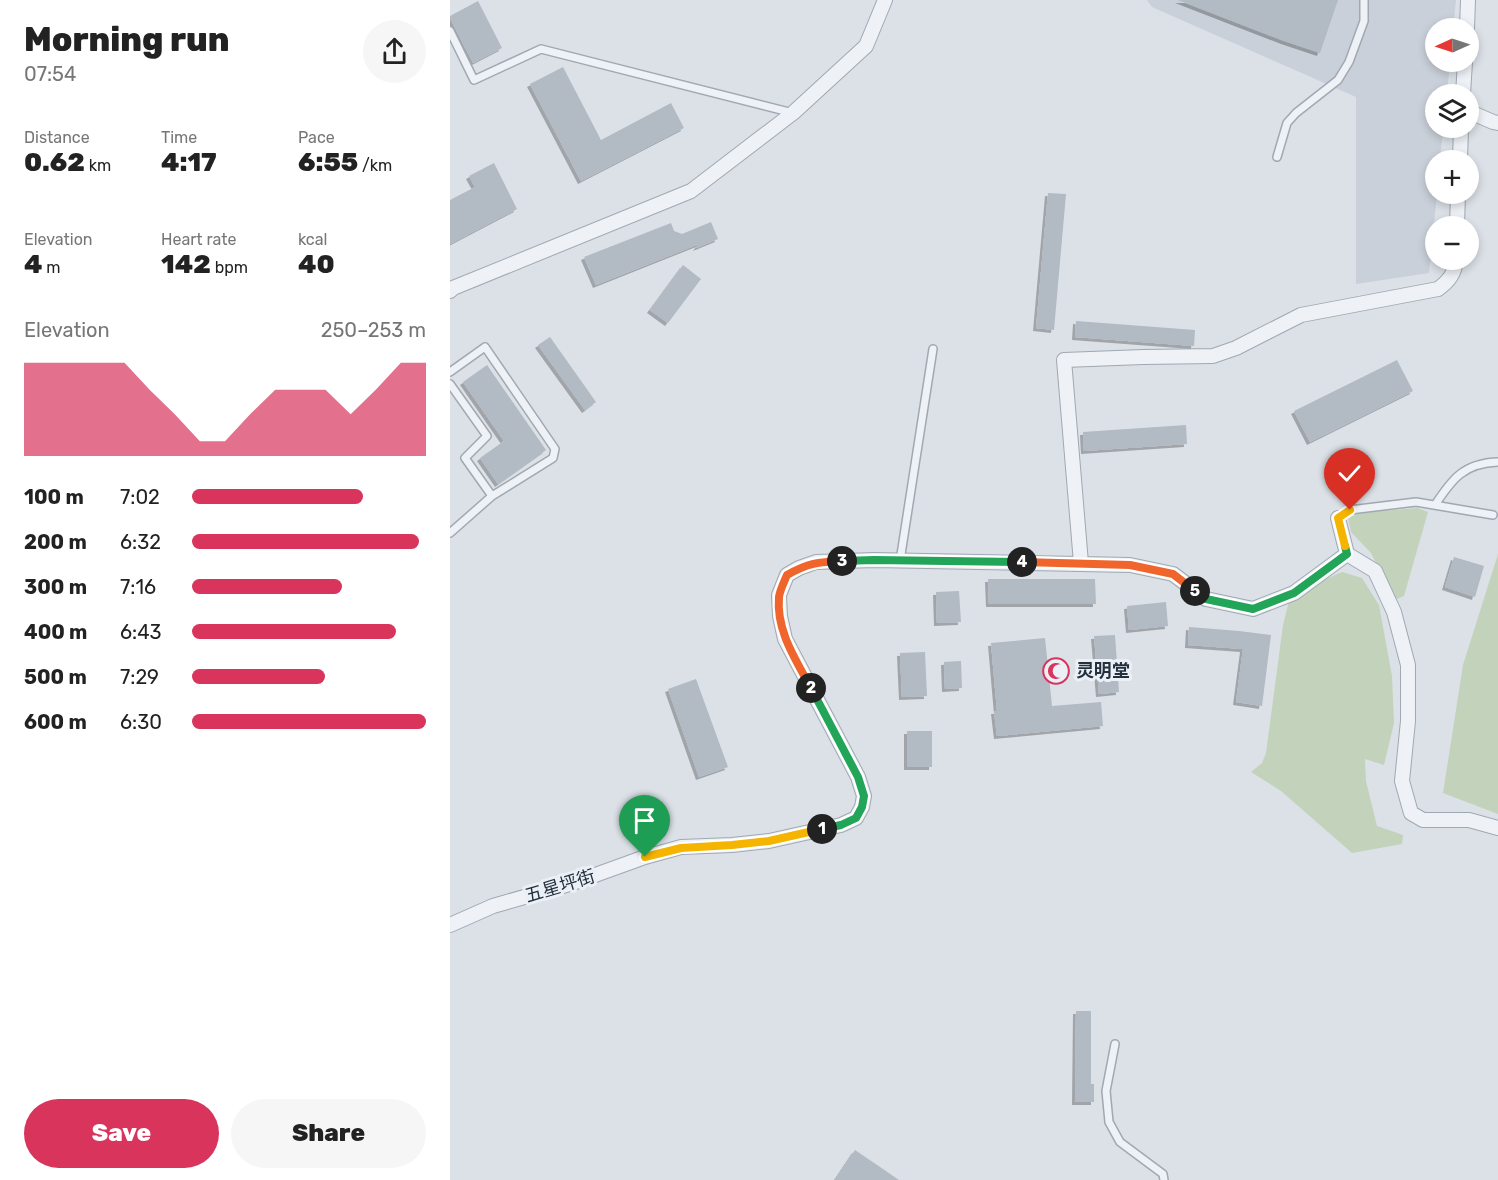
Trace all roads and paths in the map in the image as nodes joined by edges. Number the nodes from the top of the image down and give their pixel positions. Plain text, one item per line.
1 (885, 0) edge
2 (1364, 0) edge
3 (1468, 0) edge
4 (1467, 18) edge
5 (450, 31) edge
6 (793, 113) junction
7 (1479, 116) edge
8 (1498, 123) edge
9 (1277, 157) dead end
10 (1454, 270) edge
11 (450, 291) edge
12 (933, 349) dead end
13 (450, 372) edge
14 (450, 384) edge
15 (1498, 462) edge
16 (492, 496) junction
17 (1435, 505) junction
18 (1493, 515) dead end
19 (1338, 518) joint
20 (450, 533) edge
21 (1347, 554) junction
22 (900, 561) junction
23 (1081, 563) junction
24 (1498, 828) edge
25 (450, 925) edge
26 (1115, 1044) dead end
27 (1164, 1180) edge

1 - 6 street
2 - 9 lane
3 - 4 street
5 - 6 lane
6 - 11 street
7 - 8 street
10 - 23 street
12 - 22 lane
13 - 16 lane
14 - 16 lane
15 - 17 lane
16 - 20 lane
17 - 18 lane
17 - 19 lane
19 - 21 street
21 - 23 street, 五星坪街
21 - 24 street
22 - 23 street, 五星坪街
22 - 25 street, 五星坪街
26 - 27 lane

